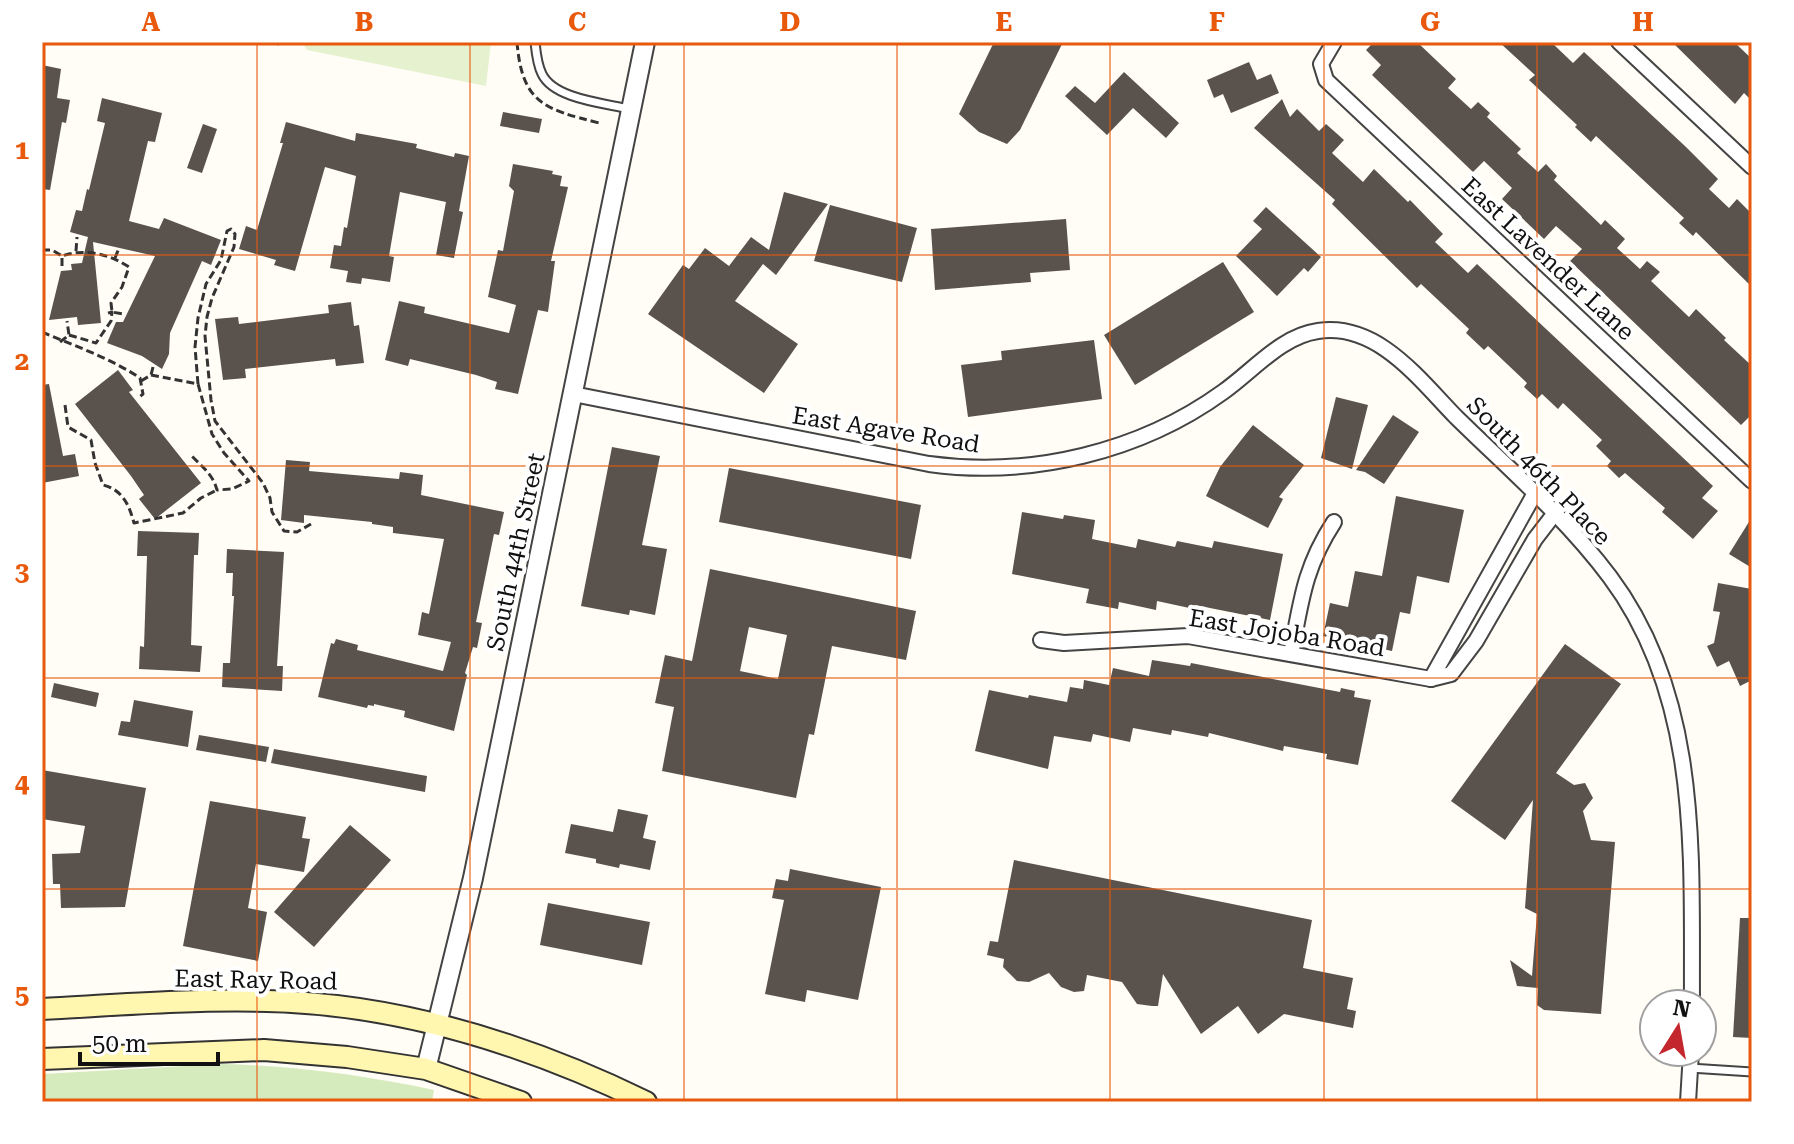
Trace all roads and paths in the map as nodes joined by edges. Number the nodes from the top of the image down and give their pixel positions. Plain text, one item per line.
1 (535, 42) edge
2 (645, 42) edge
3 (1334, 42) edge
4 (1619, 42) edge
5 (632, 109) junction
6 (1752, 167) edge
7 (77, 237) dead end
8 (119, 248) dead end
9 (42, 250) edge
10 (76, 251) junction
11 (62, 256) junction
12 (115, 258) junction
13 (62, 266) dead end
14 (112, 312) junction
15 (105, 314) dead end
16 (123, 314) dead end
17 (67, 321) dead end
18 (42, 332) edge
19 (1352, 332) joint
20 (69, 335) junction
21 (60, 342) junction
22 (153, 367) dead end
23 (151, 375) junction
24 (141, 381) junction
25 (198, 384) junction
26 (573, 394) junction
27 (138, 398) dead end
28 (65, 405) dead end
29 (190, 454) dead end
30 (1752, 481) edge
31 (217, 490) junction
32 (1535, 493) junction
33 (1555, 513) junction
34 (1334, 522) dead end
35 (311, 524) dead end
36 (1041, 640) dead end
37 (1291, 654) junction
38 (1431, 679) junction
39 (1692, 988) edge
40 (42, 1009) edge
41 (437, 1023) junction
42 (42, 1059) edge
43 (1690, 1068) joint
44 (426, 1069) junction
45 (1752, 1072) edge
46 (521, 1102) edge
47 (646, 1102) edge
48 (1688, 1102) edge

1 - 5 lane
2 - 5 street, South 44th Street
3 - 30 street, East Lavender Lane
4 - 6 street
5 - 26 street, South 44th Street
7 - 10 path
8 - 12 path
9 - 11 path
10 - 11 path
10 - 12 path
11 - 13 path
12 - 14 path
14 - 15 path
14 - 16 path
14 - 20 path
17 - 20 path
18 - 21 path
19 - 26 street, East Agave Road
19 - 32 street, South 46th Place
20 - 21 path
21 - 24 path
22 - 23 path
23 - 24 path
23 - 25 path
24 - 27 path
25 - 31 path
25 - 35 path
26 - 41 street, South 44th Street
28 - 31 path
29 - 31 path
32 - 33 street, South 46th Place
32 - 38 street
33 - 38 street
33 - 39 street, South 46th Place
34 - 37 street
36 - 37 street, East Jojoba Road
37 - 38 street, East Jojoba Road
40 - 41 main road, East Ray Road
41 - 44 street, South 44th Street
41 - 47 main road, East Ray Road
42 - 44 main road
43 - 45 lane
43 - 48 street
44 - 46 main road

